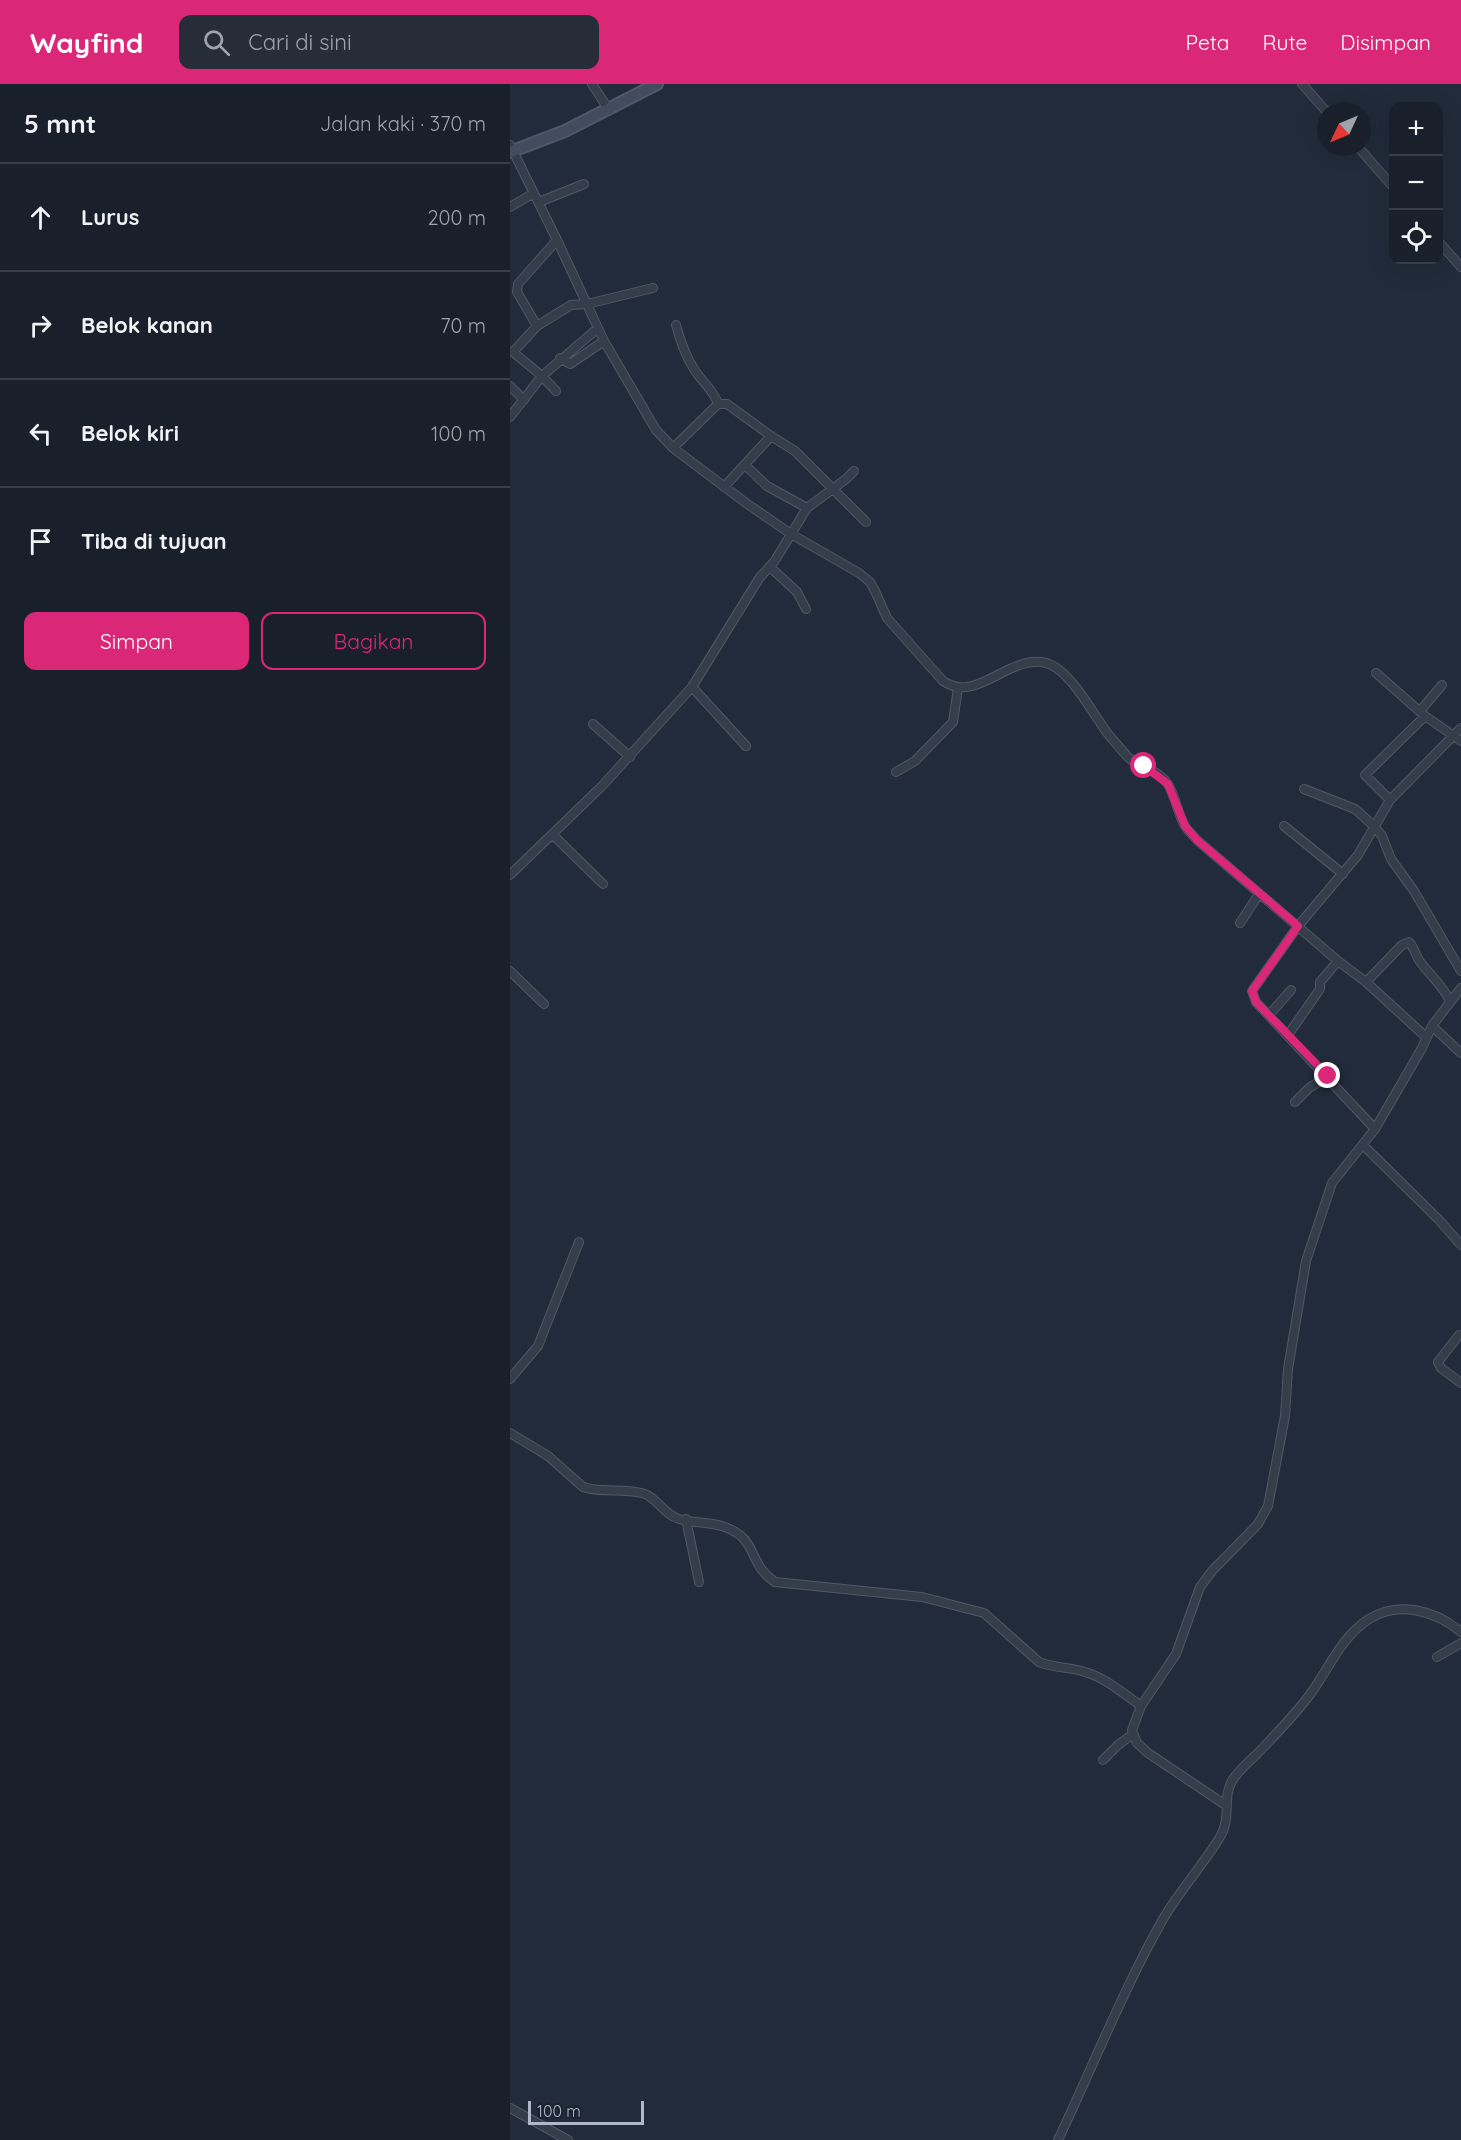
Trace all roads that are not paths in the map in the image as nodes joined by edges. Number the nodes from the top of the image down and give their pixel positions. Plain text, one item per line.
1 (592, 84) edge
2 (657, 84) edge
3 (1302, 84) edge
4 (1318, 102) edge
5 (609, 110) junction
6 (511, 149) edge
7 (1366, 156) edge
8 (1389, 182) edge
9 (584, 184) dead end
10 (534, 193) junction
11 (538, 202) junction
12 (510, 207) edge
13 (557, 240) junction
14 (1443, 247) edge
15 (1461, 267) edge
16 (653, 288) dead end
17 (587, 304) junction
18 (676, 325) dead end
19 (537, 326) junction
20 (598, 328) junction
21 (604, 342) junction
22 (512, 354) edge
23 (560, 358) junction
24 (542, 376) junction
25 (510, 386) edge
26 (556, 391) dead end
27 (524, 400) junction
28 (718, 404) junction
29 (510, 417) edge
30 (771, 436) junction
31 (673, 448) junction
32 (745, 465) junction
33 (854, 471) dead end
34 (724, 487) junction
35 (832, 489) junction
36 (807, 508) junction
37 (866, 522) dead end
38 (791, 534) junction
39 (770, 567) junction
40 (806, 609) dead end
41 (1376, 673) dead end
42 (1443, 685) dead end
43 (692, 687) junction
44 (958, 688) junction
45 (1423, 714) junction
46 (593, 724) dead end
47 (1461, 728) edge
48 (1454, 734) junction
49 (1461, 741) edge
50 (746, 746) dead end
51 (630, 757) junction
52 (896, 772) dead end
53 (1304, 789) dead end
54 (1390, 800) junction
55 (1284, 826) dead end
56 (1375, 827) junction
57 (553, 835) junction
58 (1343, 874) junction
59 (510, 875) edge
60 (603, 884) dead end
61 (1260, 894) junction
62 (1240, 923) dead end
63 (1298, 926) junction
64 (1338, 961) junction
65 (510, 971) edge
66 (1461, 971) edge
67 (1366, 982) junction
68 (1461, 988) edge
69 (1291, 990) dead end
70 (1450, 1001) junction
71 (544, 1005) dead end
72 (1269, 1015) junction
73 (1432, 1026) junction
74 (1288, 1035) junction
75 (1426, 1037) junction
76 (1461, 1053) edge
77 (1328, 1076) junction
78 (1295, 1102) dead end
79 (1375, 1129) junction
80 (1363, 1145) junction
81 (579, 1242) dead end
82 (1461, 1245) edge
83 (1459, 1335) dead end
84 (510, 1379) edge
85 (1461, 1383) edge
86 (510, 1433) edge
87 (686, 1519) junction
88 (699, 1582) dead end
89 (1461, 1632) edge
90 (1461, 1643) edge
91 (1437, 1657) dead end
92 (1142, 1706) junction
93 (1133, 1734) junction
94 (1103, 1760) dead end
95 (1227, 1806) junction
96 (510, 2108) edge
97 (568, 2140) edge
98 (1058, 2140) edge

1 - 5 street
2 - 5 street
3 - 4 street
5 - 6 street
6 - 10 street
7 - 8 street
9 - 11 street
10 - 11 street
10 - 12 street
11 - 13 street
13 - 17 street
13 - 19 street
14 - 15 street
16 - 17 street
17 - 19 street
17 - 20 street
18 - 28 street
19 - 22 street
20 - 21 street
20 - 23 street
21 - 23 street
21 - 31 street
22 - 24 street
23 - 24 street
24 - 26 street
24 - 27 street
25 - 27 street
27 - 29 street
28 - 30 street
28 - 31 street
30 - 32 street
30 - 35 street
31 - 34 street
32 - 34 street
32 - 36 street
33 - 35 street
34 - 38 street
35 - 36 street
35 - 37 street
36 - 38 street
38 - 39 street
38 - 44 street
39 - 40 street
39 - 43 street
41 - 45 street
42 - 45 street
43 - 50 street
43 - 51 street
44 - 52 street
44 - 61 street
45 - 48 street
45 - 54 street
46 - 51 street
47 - 48 street
48 - 49 street
48 - 54 street
51 - 57 street
53 - 56 street
54 - 56 street
55 - 58 street
56 - 58 street
56 - 66 street
57 - 59 street
57 - 60 street
58 - 63 street
61 - 62 street
61 - 63 street
63 - 64 street
63 - 72 street
64 - 67 street
64 - 74 street
65 - 71 street
67 - 70 street
67 - 75 street
68 - 70 street
69 - 72 street
70 - 73 street
72 - 74 street
73 - 75 street
73 - 76 street
74 - 77 street
75 - 79 street
77 - 78 street
77 - 79 street
79 - 80 street
80 - 82 street
80 - 92 street
81 - 84 street
83 - 85 street
86 - 87 street
87 - 88 street
87 - 92 street
89 - 95 street
90 - 91 street
92 - 93 street
93 - 94 street
93 - 95 street
95 - 98 street
96 - 97 street

